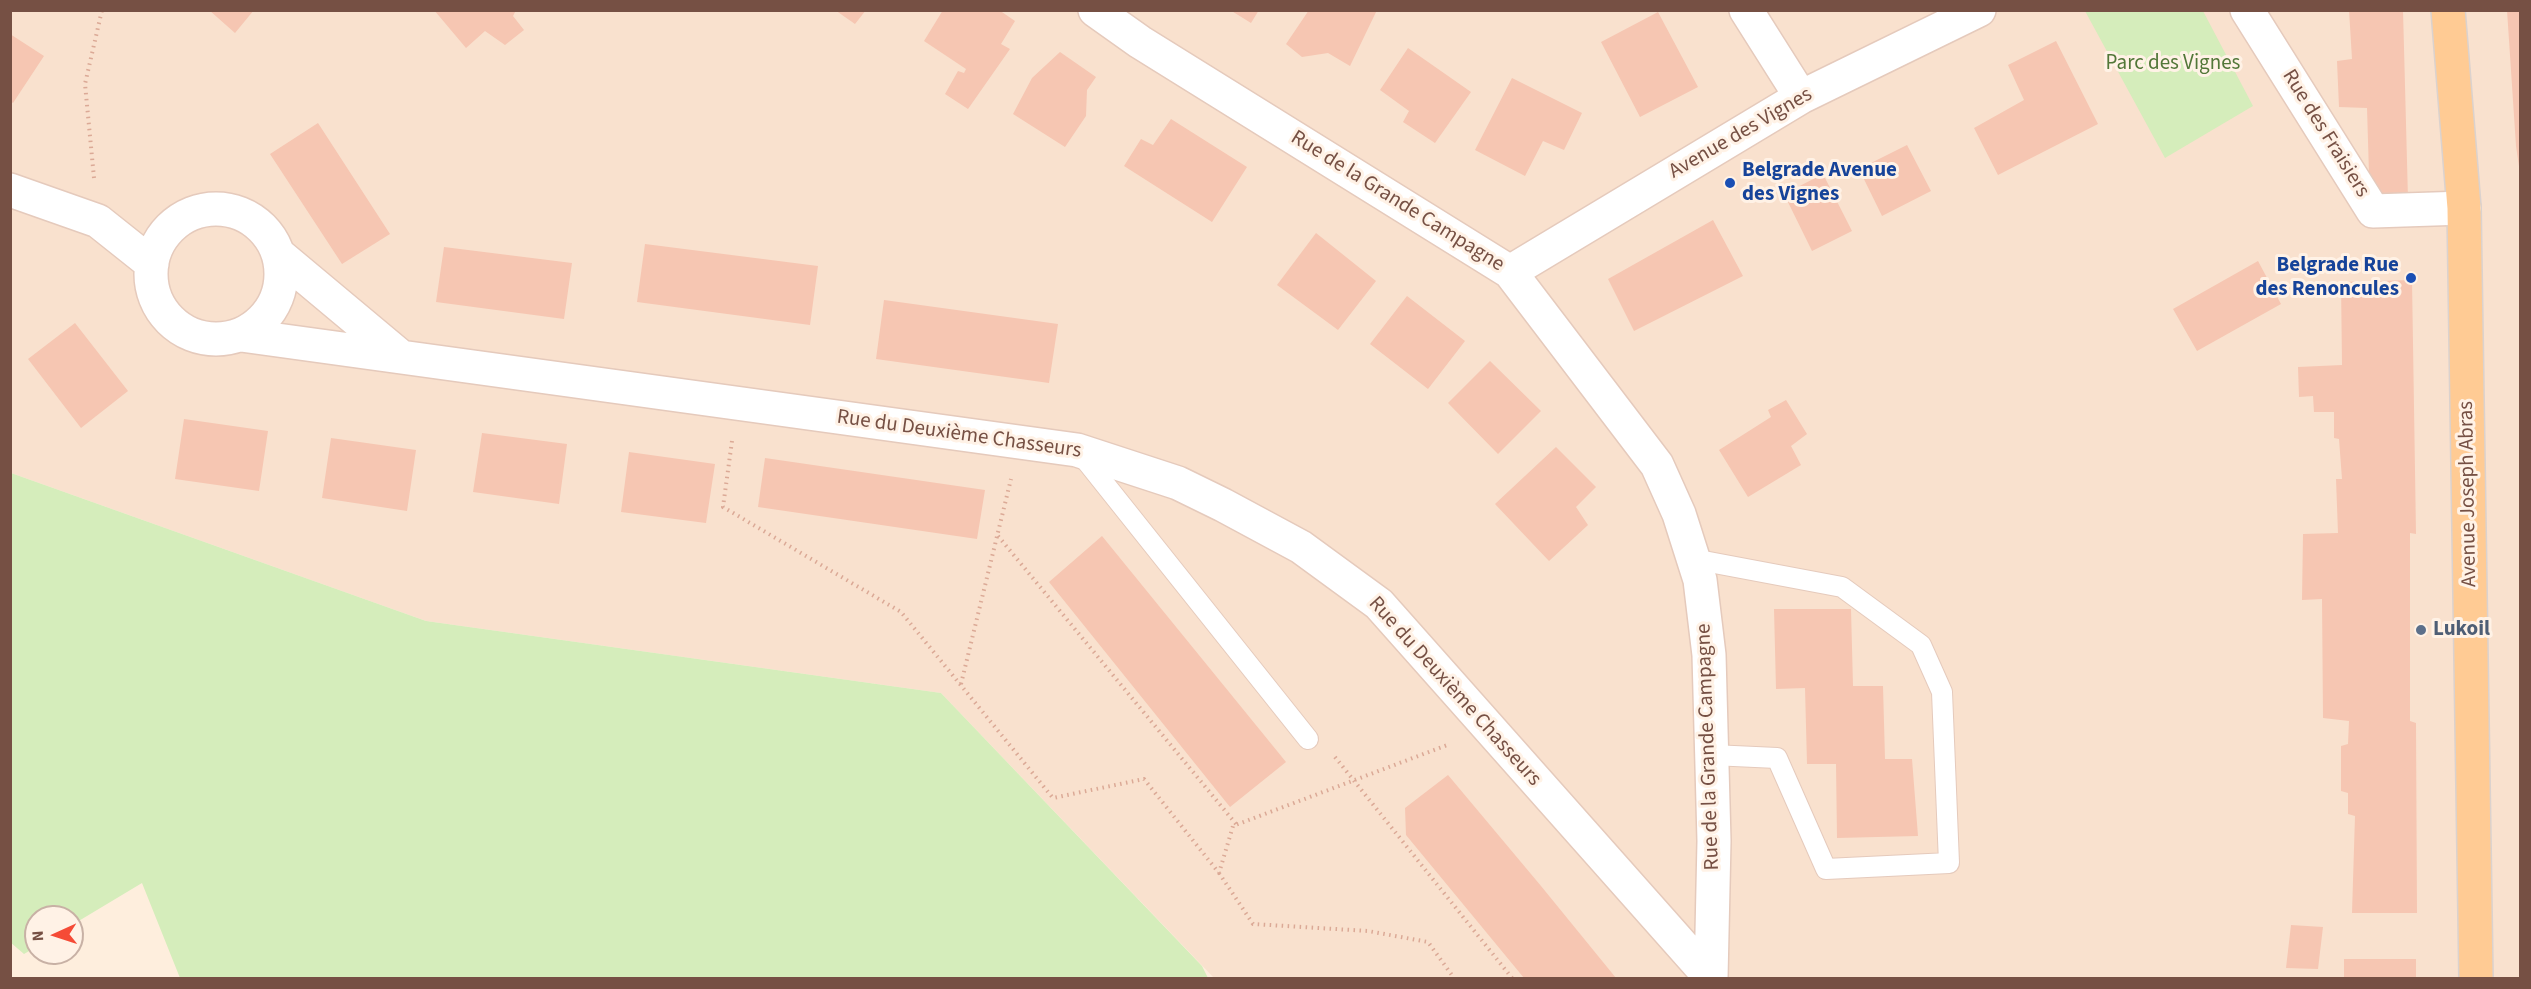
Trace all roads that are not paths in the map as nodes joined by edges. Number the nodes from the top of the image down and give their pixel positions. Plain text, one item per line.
1 (1095, 10) edge
2 (1746, 10) edge
3 (1979, 10) edge
4 (2247, 10) edge
5 (2448, 10) edge
6 (1801, 98) junction
7 (10, 190) edge
8 (2464, 207) junction
9 (278, 254) junction
10 (152, 264) junction
11 (1510, 272) junction
12 (241, 334) junction
13 (400, 356) junction
14 (1077, 450) junction
15 (1693, 559) junction
16 (1308, 739) road end
17 (1713, 755) junction
18 (1711, 978) edge
19 (2476, 978) edge

1 - 11 street, Rue de la Grande Campagne
2 - 6 street
3 - 6 street, Avenue des Vignes
4 - 8 street, Rue des Fraisiers
5 - 8 main road, Avenue Joseph Abras
6 - 11 street, Avenue des Vignes
7 - 10 street
8 - 19 main road, Avenue Joseph Abras
9 - 10 street, Rue du Deuxième Chasseurs
9 - 12 street, Rue du Deuxième Chasseurs
9 - 13 street, Rue du Deuxième Chasseurs
10 - 12 street, Rue du Deuxième Chasseurs
11 - 15 street, Rue de la Grande Campagne
12 - 13 street, Rue du Deuxième Chasseurs
13 - 14 street, Rue du Deuxième Chasseurs
14 - 16 lane
14 - 18 street, Rue du Deuxième Chasseurs
15 - 17 street, Rue de la Grande Campagne
15 - 17 lane
17 - 18 street, Rue de la Grande Campagne

